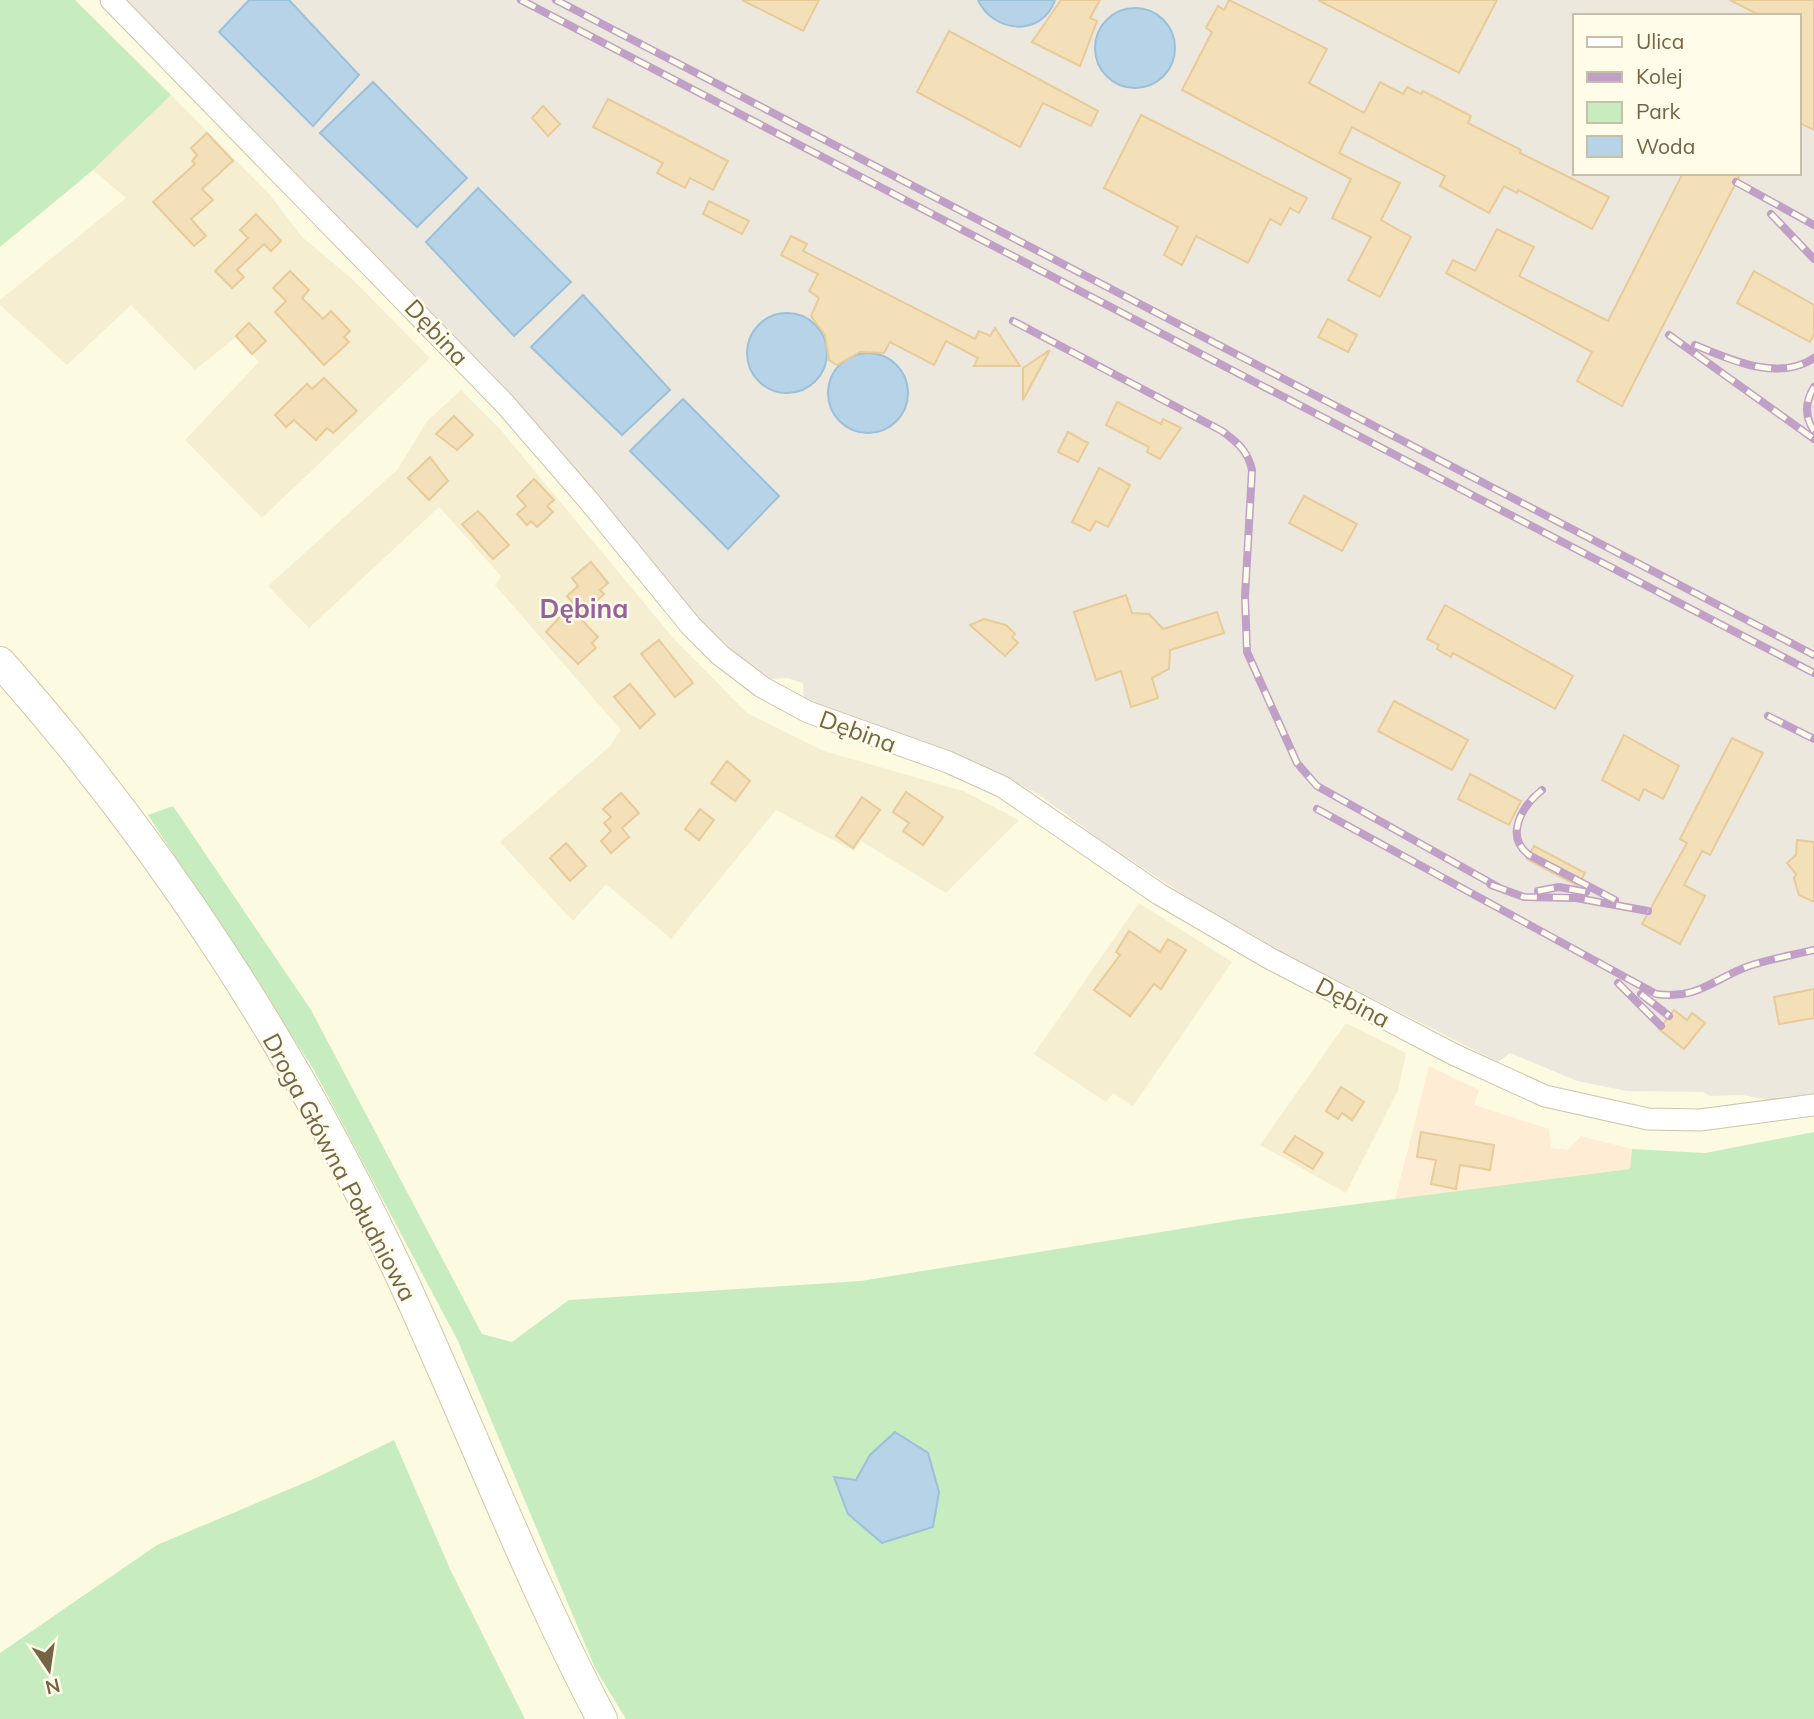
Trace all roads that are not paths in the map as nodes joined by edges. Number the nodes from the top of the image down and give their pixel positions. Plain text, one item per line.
1 (111, 0) edge
2 (0, 662) edge
3 (1814, 1105) edge
4 (602, 1719) edge

1 - 3 street, Dębina
2 - 4 main road, Droga Główna Południowa

